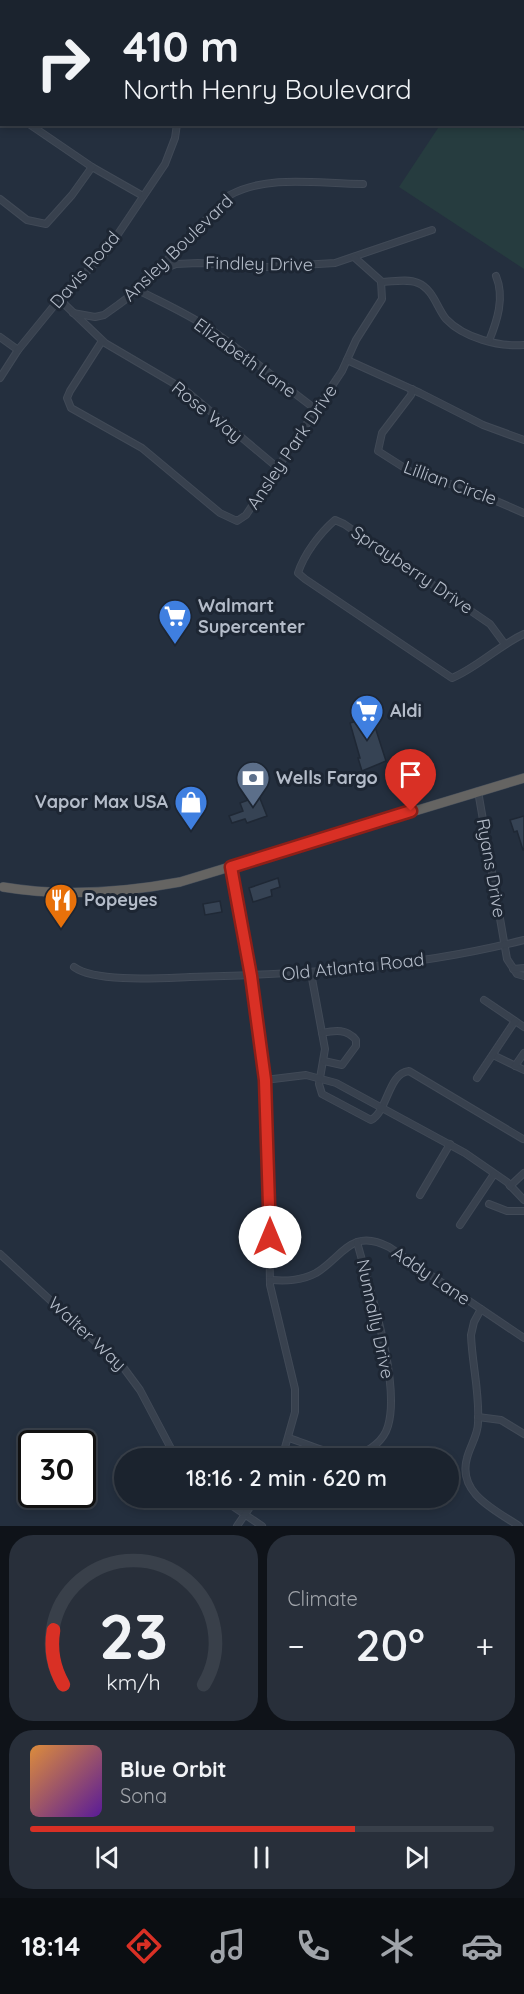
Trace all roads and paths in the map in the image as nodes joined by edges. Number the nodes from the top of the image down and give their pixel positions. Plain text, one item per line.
1 (32, 126) edge
2 (177, 126) edge
3 (92, 167) junction
4 (363, 184) dead end
5 (143, 196) junction
6 (0, 199) edge
7 (432, 230) dead end
8 (354, 257) junction
9 (154, 272) junction
10 (496, 276) dead end
11 (381, 282) junction
12 (138, 290) junction
13 (59, 299) junction
14 (73, 313) junction
15 (0, 337) edge
16 (102, 341) junction
17 (489, 341) junction
18 (524, 345) edge
19 (18, 350) junction
20 (347, 360) junction
21 (0, 378) edge
22 (412, 389) junction
23 (318, 411) junction
24 (524, 440) edge
25 (278, 468) junction
26 (524, 513) edge
27 (524, 634) edge
28 (504, 643) junction
29 (524, 778) edge
30 (478, 790) junction
31 (231, 867) junction
32 (1, 891) edge
33 (524, 940) edge
34 (504, 945) junction
35 (74, 967) dead end
36 (524, 968) edge
37 (513, 969) junction
38 (311, 973) junction
39 (251, 976) junction
40 (524, 976) edge
41 (484, 1000) dead end
42 (515, 1021) junction
43 (524, 1027) edge
44 (322, 1033) junction
45 (524, 1053) edge
46 (493, 1055) junction
47 (324, 1061) junction
48 (515, 1066) junction
49 (524, 1070) edge
50 (321, 1078) junction
51 (477, 1078) dead end
52 (265, 1080) junction
53 (381, 1107) junction
54 (523, 1138) edge
55 (450, 1144) junction
56 (524, 1173) edge
57 (494, 1174) junction
58 (510, 1186) junction
59 (420, 1195) dead end
60 (524, 1200) edge
61 (489, 1204) dead end
62 (524, 1211) edge
63 (460, 1225) dead end
64 (357, 1242) junction
65 (0, 1254) edge
66 (270, 1281) junction
67 (481, 1309) junction
68 (524, 1338) edge
69 (478, 1417) junction
70 (524, 1434) edge
71 (289, 1438) junction
72 (171, 1448) edge
73 (286, 1448) edge
74 (235, 1508) edge
75 (250, 1508) edge
76 (245, 1515) junction
77 (237, 1526) edge
78 (262, 1526) edge
79 (519, 1526) edge

1 - 3 street
2 - 5 street, Davis Road
3 - 5 street
3 - 6 street
4 - 9 street, Ansley Boulevard
5 - 13 street, Davis Road
7 - 8 street, Findley Drive
8 - 9 street, Findley Drive
8 - 11 street
9 - 12 street, Ansley Boulevard
10 - 17 street
11 - 17 street
11 - 20 street, Ansley Park Drive
12 - 14 street, Ansley Boulevard
12 - 23 street, Elizabeth Lane
13 - 14 street
13 - 19 street, Davis Road
14 - 16 street
15 - 19 street
16 - 25 street, Rose Way
16 - 25 street, Ansley Park Drive
17 - 18 street
19 - 21 street, Davis Road
20 - 22 street
20 - 23 street, Ansley Park Drive
22 - 24 street
22 - 26 street, Lillian Circle
23 - 25 street, Ansley Park Drive
27 - 28 street, Sprayberry Drive
28 - 28 street, Sprayberry Drive
29 - 30 highway
30 - 31 highway
30 - 34 street, Ryans Drive
31 - 32 highway
31 - 39 street
33 - 34 street, Old Atlanta Road
34 - 37 street, Ryans Drive
34 - 38 street, Old Atlanta Road
35 - 39 street, Old Atlanta Road
36 - 37 street
37 - 40 street
38 - 39 street, Old Atlanta Road
38 - 44 street
39 - 52 street
41 - 42 street
42 - 43 street
42 - 46 street
44 - 47 street
44 - 47 street
45 - 48 street
46 - 48 street
46 - 51 street
47 - 50 street
48 - 49 street
50 - 52 street
50 - 53 street
50 - 53 street
52 - 66 street
53 - 54 street
53 - 55 street
55 - 57 street
55 - 59 street
56 - 58 street
57 - 58 street
57 - 63 street
58 - 60 street
61 - 62 street
64 - 66 street
64 - 67 street, Addy Lane
64 - 71 street, Nunnally Drive
65 - 72 street, Walter Way
66 - 71 street
67 - 68 street, Addy Lane
67 - 69 street
69 - 70 street
69 - 79 street
71 - 73 street
74 - 76 street
75 - 76 street
76 - 77 street
76 - 78 street

